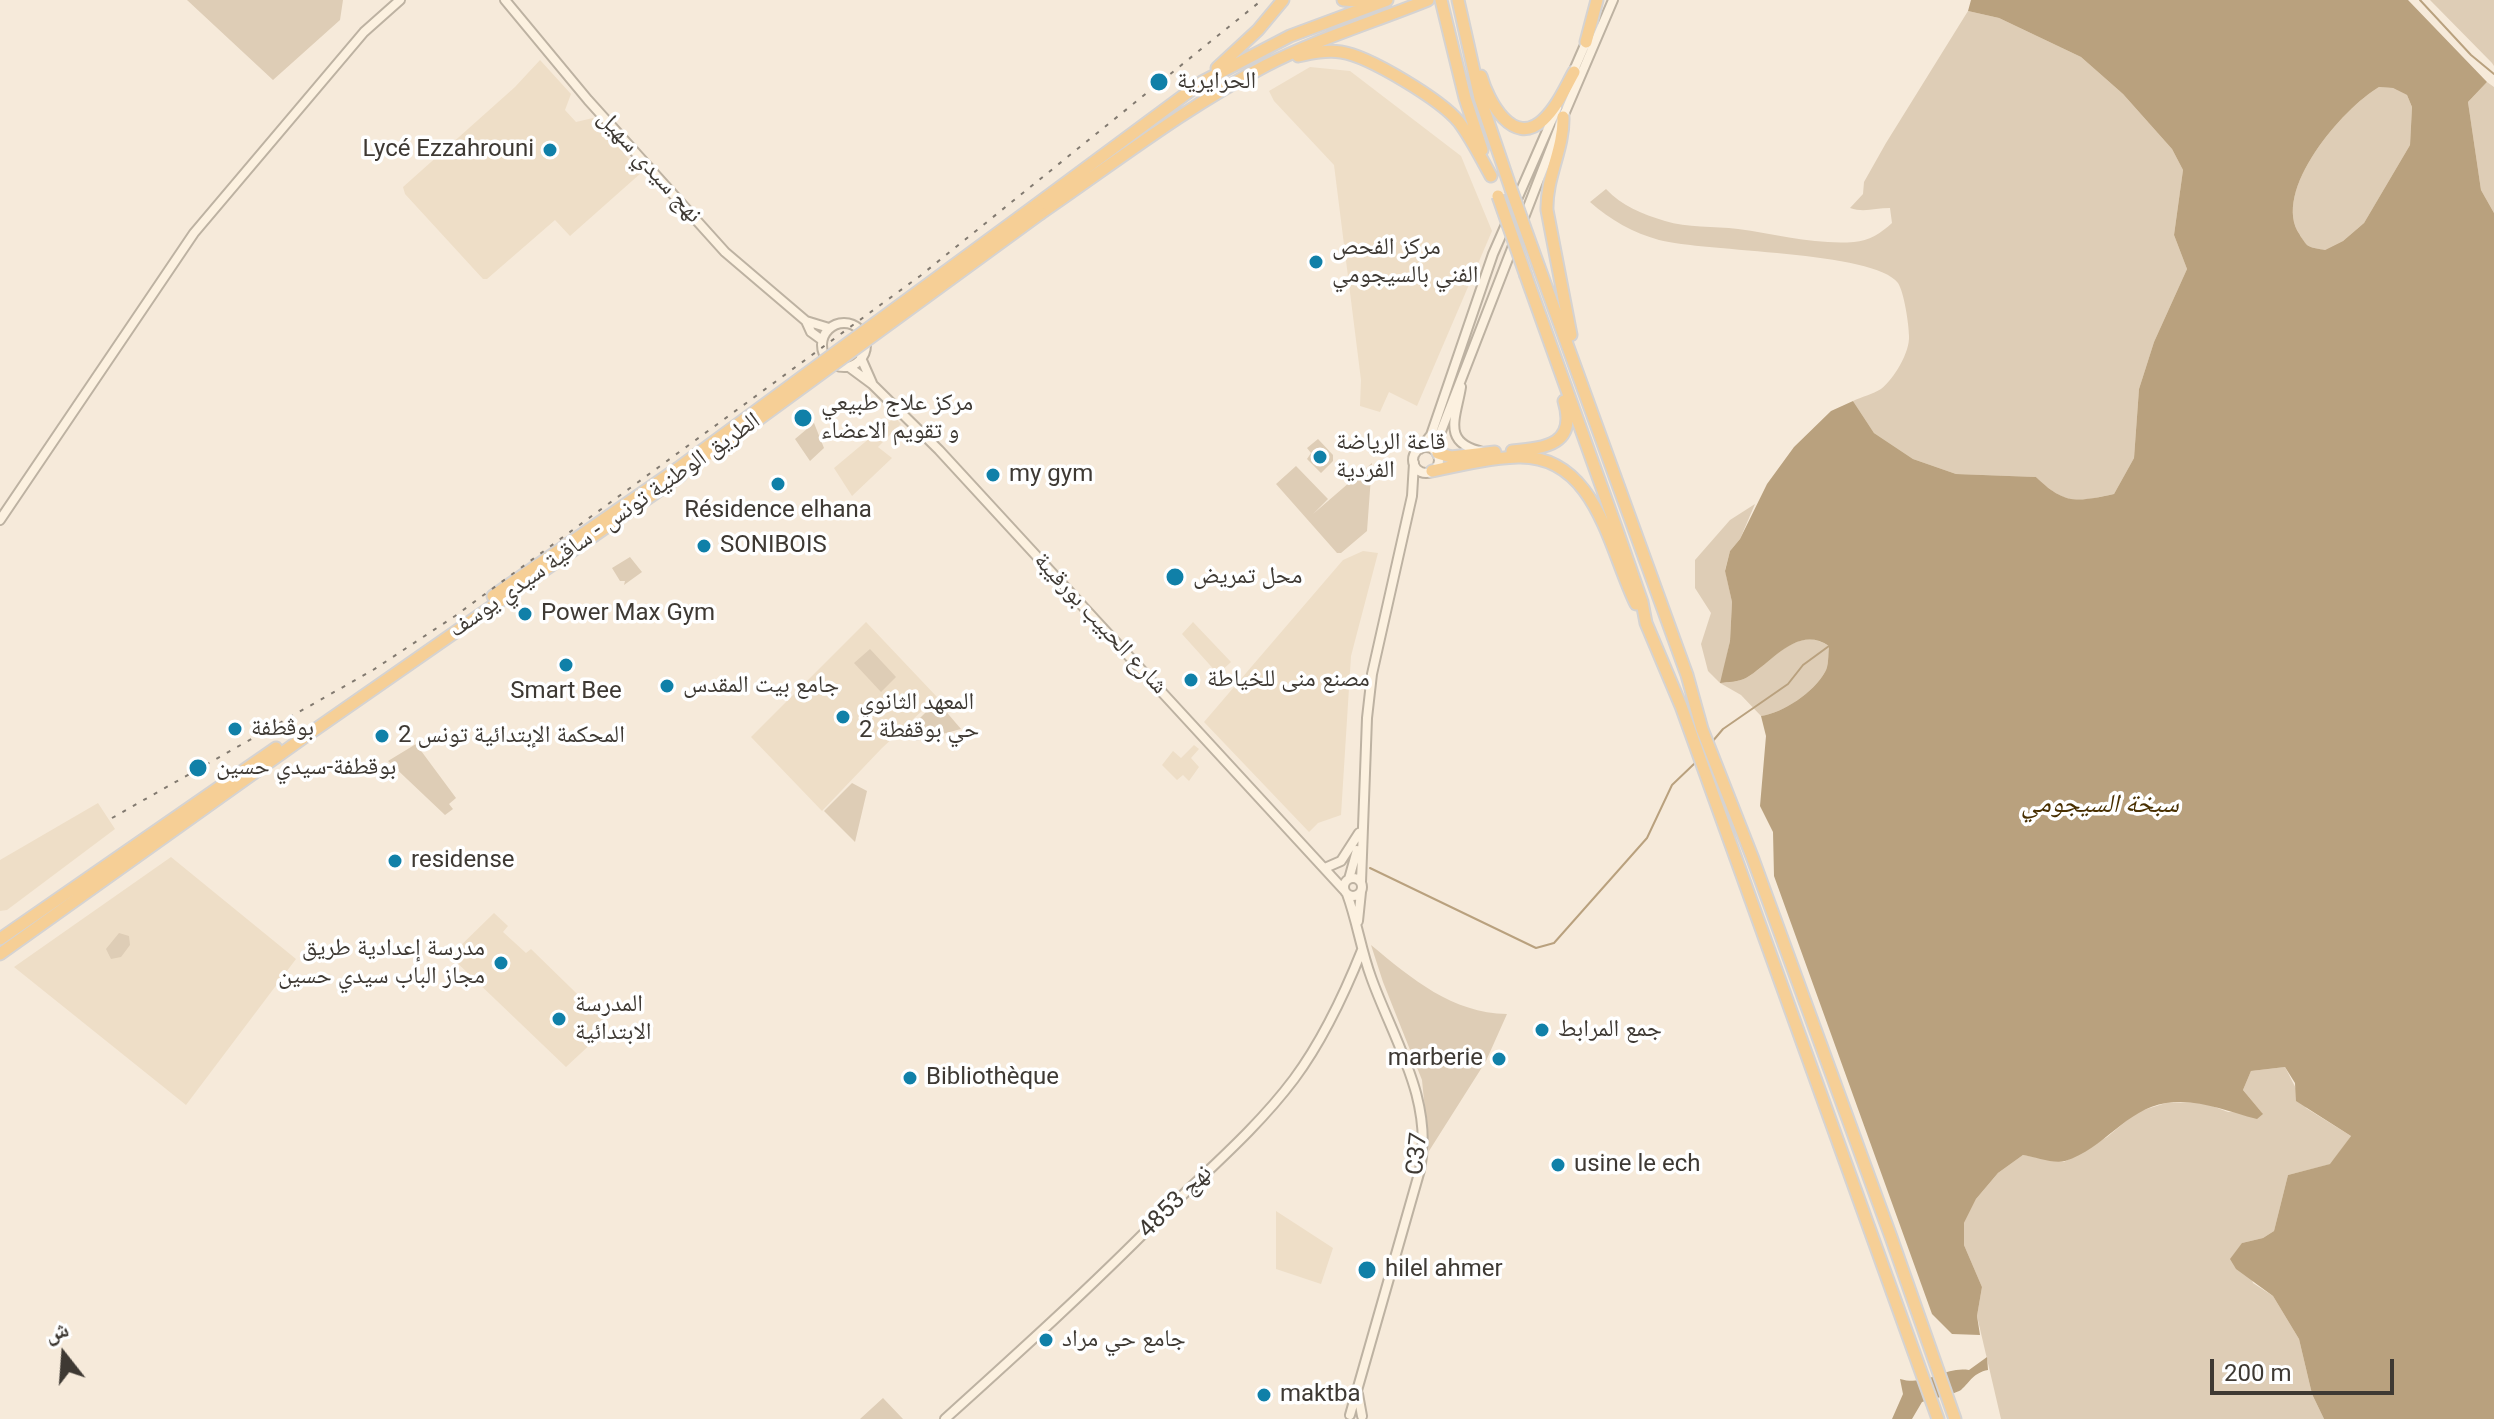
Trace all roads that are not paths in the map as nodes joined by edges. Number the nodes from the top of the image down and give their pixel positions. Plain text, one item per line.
1 (400, 0) edge
2 (505, 0) edge
3 (1283, 0) edge
4 (1343, 0) edge
5 (1428, 0) edge
6 (1441, 0) edge
7 (1458, 0) edge
8 (1600, 0) edge
9 (1613, 0) edge
10 (1384, 1) edge
11 (1466, 36) junction
12 (1586, 42) joint
13 (1277, 60) junction
14 (1574, 72) junction
15 (1202, 82) junction
16 (1563, 117) junction
17 (1491, 176) junction
18 (1038, 209) junction
19 (806, 321) junction
20 (829, 328) junction
21 (822, 340) junction
22 (1553, 350) junction
23 (861, 358) junction
24 (849, 367) junction
25 (1465, 368) junction
26 (1579, 370) junction
27 (872, 384) junction
28 (1420, 449) junction
29 (1438, 453) junction
30 (1487, 453) junction
31 (1414, 463) junction
32 (1432, 471) junction
33 (679, 472) junction
34 (1412, 496) junction
35 (0, 520) edge
36 (1646, 623) junction
37 (1701, 746) junction
38 (1360, 829) junction
39 (1325, 868) junction
40 (1348, 879) junction
41 (1361, 887) junction
42 (1346, 892) junction
43 (1357, 926) junction
44 (0, 939) edge
45 (1362, 950) junction
46 (0, 954) edge
47 (1357, 1386) junction
48 (1349, 1417) edge
49 (1363, 1417) edge
50 (945, 1419) edge
51 (1938, 1419) edge
52 (1955, 1419) edge

1 - 35 main road
2 - 19 main road, نهج سيدي سهيل
3 - 15 highway
4 - 10 highway
5 - 13 highway, الطريق الوطنية تونس - ساقية سيدي يوسف
6 - 17 highway
7 - 11 highway
8 - 12 highway
9 - 16 main road
10 - 15 highway, الطريق الوطنية تونس - ساقية سيدي يوسف
11 - 14 highway
11 - 26 highway, bridge
12 - 14 main road
13 - 17 highway
13 - 18 highway, الطريق الوطنية تونس - ساقية سيدي يوسف
14 - 28 main road
15 - 18 highway, الطريق الوطنية تونس - ساقية سيدي يوسف
16 - 25 main road
16 - 26 highway
17 - 22 highway, bridge
18 - 33 highway, الطريق الوطنية تونس - ساقية سيدي يوسف, bridge
19 - 20 main road, نهج سيدي سهيل
19 - 21 main road, نهج سيدي سهيل
20 - 21 main road
20 - 23 main road
21 - 24 main road
22 - 30 highway
22 - 36 highway
23 - 24 main road
23 - 27 main road, شارع الحبيب بورقيبة
24 - 27 main road, شارع الحبيب بورقيبة
25 - 29 main road
25 - 30 main road
26 - 37 highway
27 - 39 main road, شارع الحبيب بورقيبة
28 - 29 main road
28 - 31 main road
29 - 30 highway
29 - 32 main road
31 - 32 main road
31 - 34 main road
32 - 34 main road
32 - 36 highway
33 - 44 highway, الطريق الوطنية تونس - ساقية سيدي يوسف
33 - 46 highway, الطريق الوطنية تونس - ساقية سيدي يوسف
34 - 38 main road
36 - 37 highway
37 - 51 highway
37 - 52 highway
38 - 39 main road
38 - 40 main road
38 - 41 main road
39 - 40 main road
39 - 42 main road, شارع الحبيب بورقيبة
40 - 41 main road
40 - 42 main road
41 - 42 main road
41 - 43 main road
42 - 43 main road
43 - 45 main road, C37
45 - 47 main road, C37
45 - 50 main road, نهج 4853
47 - 48 main road, C37
47 - 49 main road
48 - 49 main road

